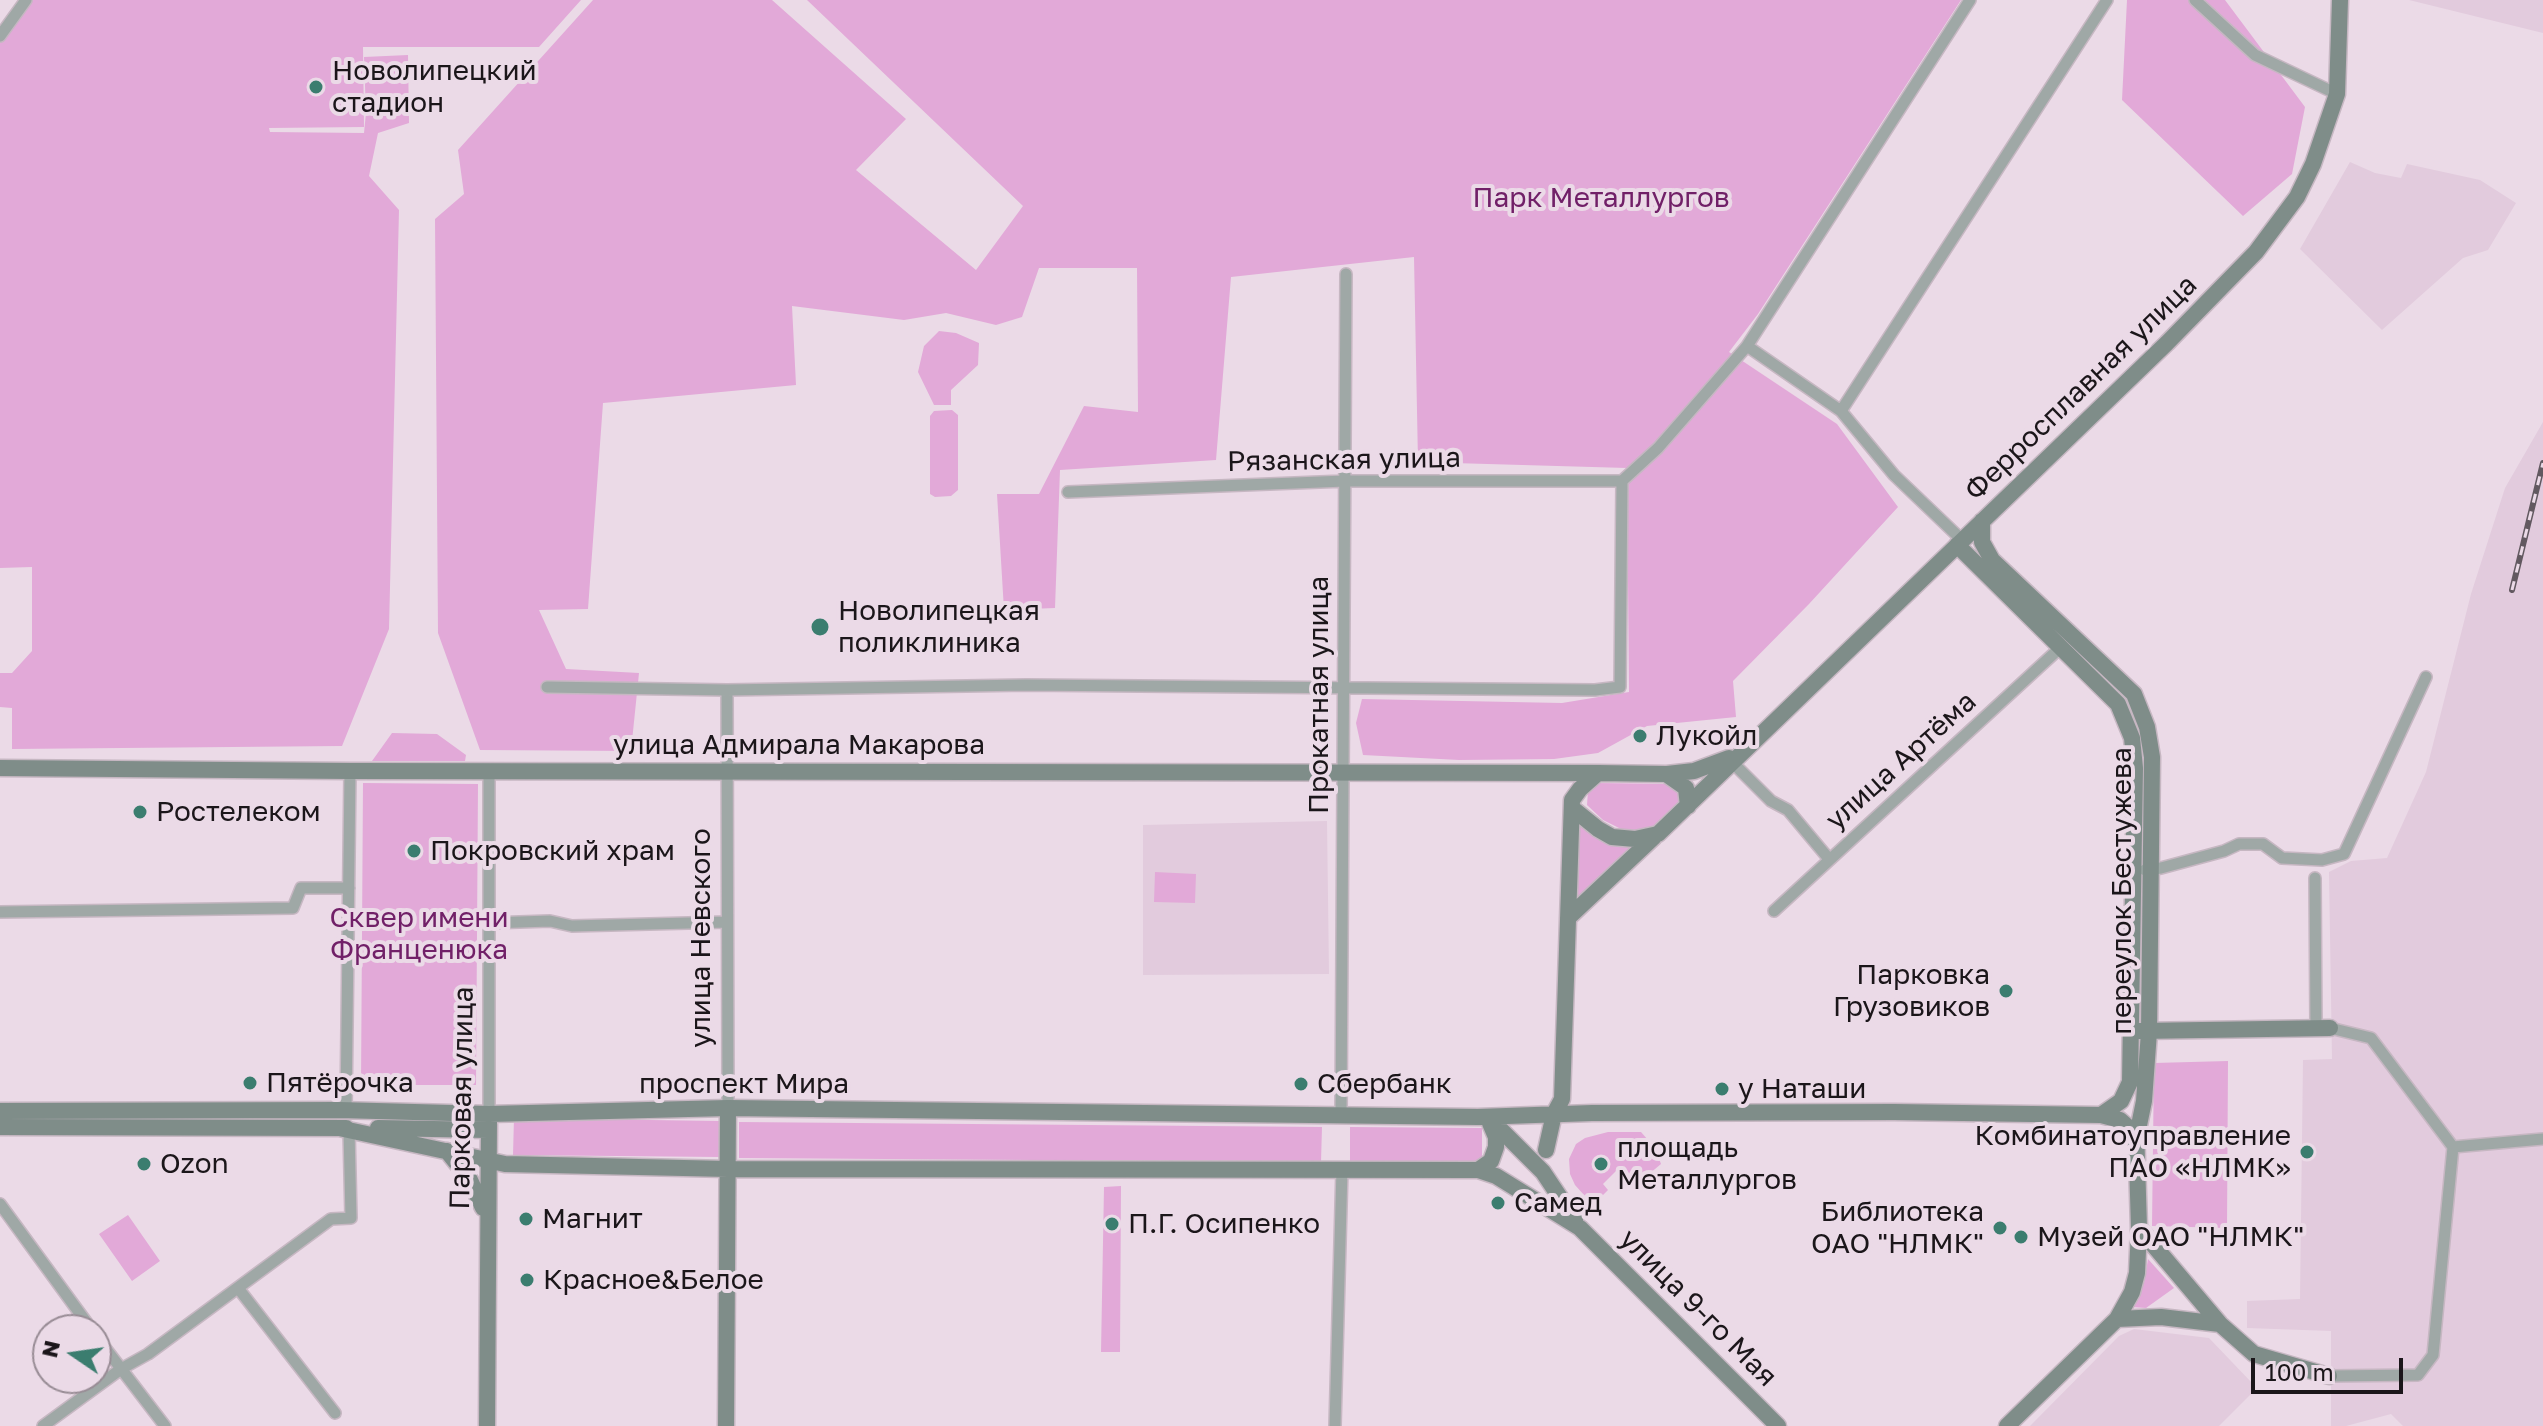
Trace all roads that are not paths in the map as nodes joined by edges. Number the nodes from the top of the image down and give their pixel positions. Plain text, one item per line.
1 (26, 0) edge
2 (1970, 0) edge
3 (2107, 0) edge
4 (2195, 0) edge
5 (2340, 0) edge
6 (0, 36) edge
7 (2337, 94) junction
8 (1346, 274) dead end
9 (1747, 346) junction
10 (1841, 411) junction
11 (1345, 481) junction
12 (1622, 481) junction
13 (1068, 492) dead end
14 (1982, 521) junction
15 (1960, 542) junction
16 (2061, 647) junction
17 (2426, 677) dead end
18 (547, 687) dead end
19 (727, 690) junction
20 (1343, 690) junction
21 (1745, 750) junction
22 (1732, 762) junction
23 (0, 768) edge
24 (350, 771) junction
25 (489, 771) junction
26 (727, 771) junction
27 (1343, 772) junction
28 (1598, 773) junction
29 (1666, 774) junction
30 (1546, 775) junction
31 (1572, 804) junction
32 (1688, 806) junction
33 (1658, 834) junction
34 (1829, 859) junction
35 (2142, 869) junction
36 (2315, 878) dead end
37 (349, 888) junction
38 (1774, 911) dead end
39 (0, 912) edge
40 (1568, 918) junction
41 (727, 922) junction
42 (489, 923) junction
43 (2323, 1028) junction
44 (2141, 1031) junction
45 (2130, 1082) junction
46 (728, 1108) junction
47 (0, 1111) edge
48 (346, 1111) junction
49 (1592, 1113) junction
50 (1554, 1114) junction
51 (1341, 1115) junction
52 (2101, 1115) junction
53 (1488, 1117) junction
54 (489, 1122) junction
55 (0, 1127) edge
56 (344, 1129) junction
57 (2137, 1135) junction
58 (2543, 1139) edge
59 (2453, 1147) junction
60 (1546, 1150) junction
61 (446, 1151) junction
62 (487, 1159) junction
63 (728, 1169) junction
64 (1342, 1169) junction
65 (1478, 1170) junction
66 (1543, 1172) junction
67 (0, 1204) edge
68 (1550, 1207) junction
69 (486, 1217) junction
70 (1580, 1228) junction
71 (2139, 1228) junction
72 (238, 1288) junction
73 (80, 1314) edge
74 (2117, 1319) junction
75 (2220, 1324) junction
76 (112, 1357) edge
77 (121, 1369) junction
78 (2329, 1376) joint
79 (335, 1413) dead end
80 (43, 1426) edge
81 (165, 1426) edge
82 (487, 1426) edge
83 (726, 1426) edge
84 (1335, 1426) edge
85 (1778, 1426) edge
86 (2007, 1426) edge

1 - 6 street
2 - 9 street
3 - 10 street
4 - 7 street
5 - 7 main road, Ферросплавная улица
7 - 14 main road, Ферросплавная улица
8 - 11 street, Прокатная улица
9 - 10 street
9 - 12 street
10 - 15 street
11 - 12 street, Рязанская улица
11 - 13 street, Рязанская улица
11 - 20 street, Прокатная улица
12 - 20 street
14 - 15 main road, Ферросплавная улица
14 - 35 main road, переулок Бестужева
15 - 16 main road, переулок Бестужева
15 - 21 main road, Ферросплавная улица
16 - 34 street, улица Артёма
16 - 35 main road, переулок Бестужева
17 - 35 street
18 - 19 street
19 - 20 street
19 - 26 street, улица Невского
20 - 27 street, Прокатная улица
21 - 22 main road, Ферросплавная улица
21 - 29 main road
22 - 32 main road, Ферросплавная улица
22 - 34 street
23 - 24 main road, улица Адмирала Макарова
24 - 25 main road, улица Адмирала Макарова
24 - 37 street
25 - 26 main road, улица Адмирала Макарова
25 - 42 street, Парковая улица
26 - 27 main road, улица Адмирала Макарова
26 - 41 street, улица Невского
27 - 30 main road, улица Адмирала Макарова
27 - 51 street, Прокатная улица
28 - 29 main road, улица Адмирала Макарова
28 - 30 main road, улица Адмирала Макарова
28 - 31 main road
29 - 32 main road
30 - 31 main road
31 - 33 main road
31 - 40 main road
32 - 33 main road, Ферросплавная улица
33 - 40 main road
34 - 38 street, улица Артёма
35 - 44 main road, переулок Бестужева
36 - 43 street
37 - 39 street
37 - 48 street
40 - 50 main road
41 - 42 street
41 - 46 street, улица Невского
42 - 54 street, Парковая улица
43 - 44 main road
43 - 59 street
44 - 45 main road, переулок Бестужева
44 - 57 main road, переулок Бестужева
45 - 52 main road
45 - 57 main road, переулок Бестужева
46 - 51 main road, проспект Мира
46 - 54 main road, проспект Мира
46 - 63 main road, улица Невского
47 - 48 main road, проспект Мира
48 - 54 main road, проспект Мира
49 - 50 main road, проспект Мира
49 - 52 main road
49 - 60 main road
50 - 53 main road, проспект Мира
50 - 60 main road
51 - 53 main road, проспект Мира
52 - 57 main road
53 - 65 main road
53 - 66 main road
54 - 56 main road, проспект Мира
54 - 62 main road, Парковая улица
55 - 56 main road, проспект Мира
56 - 61 main road, проспект Мира
56 - 72 street
57 - 71 main road
58 - 59 street
59 - 78 street
60 - 66 main road
61 - 62 main road, проспект Мира
61 - 69 main road
62 - 63 main road, проспект Мира
62 - 69 main road, Парковая улица
63 - 64 main road, проспект Мира
63 - 83 main road, улица Невского
64 - 65 main road, проспект Мира
64 - 84 street
65 - 68 main road, проспект Мира
66 - 68 main road
66 - 70 main road
67 - 73 street
68 - 70 main road, проспект Мира
69 - 82 main road, Парковая улица
70 - 85 main road, улица 9-го Мая
71 - 74 main road
71 - 75 main road
72 - 77 street
72 - 79 street
74 - 75 main road
74 - 86 main road
75 - 78 main road
76 - 77 street
77 - 80 street
77 - 81 street

